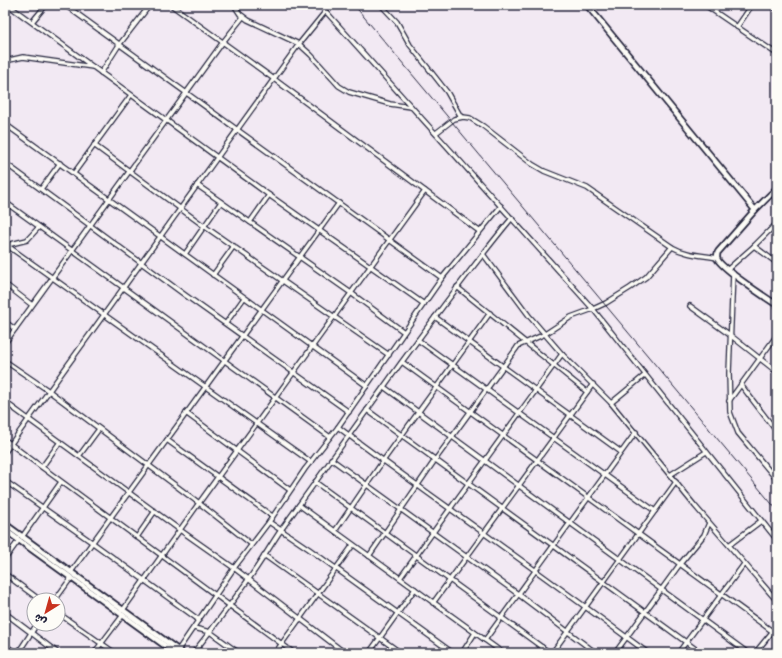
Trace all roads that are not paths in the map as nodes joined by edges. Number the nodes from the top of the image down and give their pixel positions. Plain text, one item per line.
1 (8, 5) edge
2 (46, 5) edge
3 (65, 5) edge
4 (150, 5) edge
5 (171, 5) edge
6 (234, 5) edge
7 (320, 5) edge
8 (381, 5) edge
9 (587, 5) edge
10 (705, 5) edge
11 (752, 5) edge
12 (771, 5) edge
13 (777, 10) edge
14 (325, 12) junction
15 (243, 17) junction
16 (32, 22) junction
17 (737, 27) junction
18 (223, 42) junction
19 (299, 44) junction
20 (119, 45) junction
21 (777, 54) edge
22 (5, 61) edge
23 (94, 68) junction
24 (101, 73) junction
25 (274, 79) junction
26 (186, 93) junction
27 (132, 95) junction
28 (411, 107) junction
29 (461, 117) junction
30 (167, 120) junction
31 (6, 126) edge
32 (237, 130) junction
33 (436, 132) junction
34 (94, 146) junction
35 (217, 157) junction
36 (5, 163) edge
37 (60, 164) junction
38 (130, 171) junction
39 (74, 173) junction
40 (197, 185) junction
41 (41, 189) junction
42 (776, 190) edge
43 (425, 191) junction
44 (269, 195) junction
45 (109, 199) junction
46 (5, 202) edge
47 (221, 202) junction
48 (339, 203) junction
49 (501, 206) junction
50 (180, 208) junction
51 (755, 210) junction
52 (512, 218) junction
53 (250, 222) junction
54 (90, 226) junction
55 (204, 226) junction
56 (776, 226) edge
57 (39, 227) junction
58 (319, 231) junction
59 (479, 231) junction
60 (160, 236) junction
61 (391, 240) junction
62 (6, 244) edge
63 (234, 246) junction
64 (754, 246) junction
65 (672, 247) junction
66 (72, 251) junction
67 (185, 254) junction
68 (483, 254) junction
69 (300, 257) junction
70 (717, 258) junction
71 (142, 262) junction
72 (777, 263) edge
73 (371, 266) junction
74 (728, 269) junction
75 (733, 273) junction
76 (213, 275) junction
77 (52, 278) junction
78 (442, 278) junction
79 (283, 281) junction
80 (5, 284) edge
81 (457, 287) junction
82 (124, 288) junction
83 (351, 293) junction
84 (244, 298) junction
85 (424, 304) junction
86 (32, 305) junction
87 (690, 306) dead end
88 (777, 306) edge
89 (262, 310) junction
90 (593, 310) junction
91 (490, 313) junction
92 (104, 315) junction
93 (435, 317) junction
94 (334, 318) junction
95 (5, 322) edge
96 (226, 323) junction
97 (15, 329) junction
98 (404, 332) junction
99 (545, 334) junction
100 (243, 335) junction
101 (730, 335) junction
102 (777, 335) edge
103 (418, 340) junction
104 (470, 342) junction
105 (5, 343) edge
106 (526, 343) junction
107 (313, 346) junction
108 (562, 354) junction
109 (389, 355) junction
110 (759, 359) junction
111 (224, 360) junction
112 (5, 361) edge
113 (402, 362) junction
114 (554, 365) junction
115 (453, 366) junction
116 (503, 366) junction
117 (777, 372) edge
118 (295, 373) junction
119 (645, 375) junction
120 (593, 384) junction
121 (741, 385) junction
122 (367, 386) junction
123 (205, 387) junction
124 (384, 387) junction
125 (436, 388) junction
126 (487, 390) junction
127 (536, 390) junction
128 (49, 391) junction
129 (587, 392) junction
130 (276, 398) junction
131 (729, 401) junction
132 (5, 402) edge
133 (611, 402) junction
134 (367, 410) junction
135 (186, 412) junction
136 (349, 412) junction
137 (419, 412) junction
138 (471, 412) junction
139 (520, 413) junction
140 (570, 415) junction
141 (29, 419) junction
142 (257, 423) junction
143 (338, 427) junction
144 (99, 429) junction
145 (636, 432) junction
146 (777, 432) edge
147 (349, 435) junction
148 (402, 436) junction
149 (452, 436) junction
150 (503, 436) junction
151 (330, 437) junction
152 (554, 438) junction
153 (5, 440) edge
154 (167, 440) junction
155 (60, 442) junction
156 (11, 444) junction
157 (237, 450) junction
158 (5, 452) edge
159 (621, 452) junction
160 (706, 452) junction
161 (79, 456) junction
162 (331, 459) junction
163 (435, 460) junction
164 (537, 460) junction
165 (383, 461) junction
166 (485, 461) junction
167 (311, 462) junction
168 (148, 466) junction
169 (42, 467) junction
170 (605, 475) junction
171 (670, 475) junction
172 (219, 477) junction
173 (777, 480) edge
174 (5, 481) edge
175 (61, 482) junction
176 (315, 482) junction
177 (676, 482) junction
178 (468, 484) junction
179 (367, 485) junction
180 (418, 485) junction
181 (518, 485) junction
182 (290, 490) junction
183 (129, 492) junction
184 (588, 497) junction
185 (199, 503) junction
186 (299, 505) junction
187 (43, 508) junction
188 (351, 508) junction
189 (450, 508) junction
190 (501, 508) junction
191 (401, 509) junction
192 (155, 511) junction
193 (655, 511) junction
194 (272, 516) junction
195 (110, 518) junction
196 (761, 521) junction
197 (269, 522) junction
198 (570, 522) junction
199 (709, 522) junction
200 (5, 524) edge
201 (5, 530) edge
202 (180, 530) junction
203 (282, 530) junction
204 (335, 532) junction
205 (384, 532) junction
206 (432, 532) junction
207 (483, 533) junction
208 (638, 534) junction
209 (137, 537) junction
210 (21, 538) junction
211 (777, 540) edge
212 (93, 543) junction
213 (251, 544) junction
214 (353, 545) junction
215 (729, 545) junction
216 (554, 546) junction
217 (162, 555) junction
218 (264, 555) junction
219 (416, 555) junction
220 (369, 556) junction
221 (466, 557) junction
222 (620, 558) junction
223 (5, 559) edge
224 (680, 564) junction
225 (744, 564) junction
226 (234, 568) junction
227 (336, 568) junction
228 (535, 571) junction
229 (71, 572) junction
230 (5, 574) edge
231 (71, 578) junction
232 (400, 578) junction
233 (144, 580) junction
234 (248, 580) junction
235 (450, 580) junction
236 (603, 582) junction
237 (415, 589) junction
238 (661, 589) junction
239 (29, 592) edge
240 (60, 592) edge
241 (318, 593) junction
242 (518, 594) junction
243 (721, 594) junction
244 (216, 595) junction
245 (777, 601) edge
246 (433, 603) junction
247 (229, 605) junction
248 (586, 606) junction
249 (644, 612) junction
250 (5, 613) edge
251 (123, 613) junction
252 (397, 613) junction
253 (502, 617) junction
254 (66, 619) edge
255 (300, 619) junction
256 (199, 620) junction
257 (703, 620) junction
258 (777, 626) edge
259 (194, 628) junction
260 (26, 629) edge
261 (772, 631) junction
262 (30, 632) joint
263 (210, 632) junction
264 (567, 632) junction
265 (475, 633) junction
266 (626, 637) junction
267 (380, 638) junction
268 (485, 640) junction
269 (686, 642) junction
270 (101, 643) junction
271 (282, 644) junction
272 (5, 645) edge
273 (542, 647) junction
274 (179, 652) edge
275 (17, 653) edge
276 (58, 653) edge
277 (94, 653) edge
278 (115, 653) edge
279 (193, 653) edge
280 (239, 653) edge
281 (275, 653) edge
282 (294, 653) edge
283 (345, 653) edge
284 (369, 653) edge
285 (401, 653) edge
286 (453, 653) edge
287 (462, 653) edge
288 (503, 653) edge
289 (538, 653) edge
290 (551, 653) edge
291 (596, 653) edge
292 (614, 653) edge
293 (648, 653) edge
294 (678, 653) edge
295 (701, 653) edge
296 (748, 653) edge
297 (755, 653) edge

1 - 16 street
2 - 16 street
3 - 20 street
4 - 20 street
5 - 18 street
6 - 15 street
7 - 14 street
8 - 29 street
9 - 51 street
10 - 17 street
11 - 17 street
12 - 13 street
14 - 19 street
14 - 28 street
15 - 18 street
15 - 19 street
16 - 23 street
17 - 21 street
18 - 25 street
18 - 26 street
19 - 25 street
19 - 28 street
20 - 24 street
20 - 26 street
22 - 23 street
23 - 24 street
24 - 27 street
25 - 32 street
25 - 43 street
26 - 30 street
26 - 32 street
27 - 30 street
27 - 34 street
28 - 33 street
29 - 33 street
29 - 65 street
30 - 35 street
30 - 38 street
31 - 37 street
32 - 35 street
32 - 48 street
33 - 49 street
34 - 38 street
34 - 39 street
35 - 40 street
35 - 44 street
36 - 41 street
37 - 39 street
37 - 41 street
38 - 45 street
38 - 50 street
39 - 45 street
40 - 47 street
40 - 50 street
41 - 54 street
42 - 51 street
43 - 59 street
43 - 61 street
44 - 53 street
44 - 58 street
45 - 54 street
45 - 60 street
46 - 57 street
47 - 53 street
47 - 55 street
48 - 58 street
48 - 61 street
49 - 52 street
49 - 59 street
50 - 55 street
50 - 60 street
51 - 70 street
52 - 68 street
52 - 90 street
53 - 69 street
54 - 66 street
54 - 71 street
55 - 63 street
55 - 67 street
56 - 64 street
57 - 62 street
57 - 66 street
58 - 69 street
58 - 73 street
59 - 78 street
60 - 67 street
60 - 71 street
61 - 73 street
61 - 78 street
62 - 77 street
63 - 76 street
63 - 79 street
64 - 72 street
64 - 74 street
65 - 70 street
65 - 90 street
66 - 77 street
66 - 82 street
67 - 76 street
68 - 81 street
68 - 99 street
69 - 79 street
69 - 83 street
70 - 74 street
71 - 82 street
71 - 96 street
73 - 83 street
73 - 85 street
74 - 75 street
75 - 88 street
75 - 101 street
76 - 84 street
77 - 86 street
77 - 92 street
78 - 85 street
79 - 89 street
79 - 94 street
80 - 86 street
81 - 91 street
81 - 93 street
82 - 92 street
82 - 111 street
83 - 94 street
83 - 98 street
84 - 89 street
84 - 96 street
85 - 98 street
86 - 97 street
87 - 101 street
89 - 100 street
89 - 107 street
90 - 99 street
90 - 119 street
91 - 104 street
91 - 106 street
92 - 123 street
92 - 128 street
93 - 103 street
93 - 104 street
94 - 107 street
94 - 109 street
95 - 97 street
96 - 100 street
97 - 105 street
98 - 109 street
99 - 106 street
99 - 108 street
100 - 111 street
100 - 118 street
101 - 110 street
101 - 131 street
102 - 110 street
103 - 113 street
103 - 115 street
104 - 115 street
104 - 116 street
106 - 114 street
106 - 116 street
107 - 118 street
107 - 122 street
108 - 114 street
108 - 120 street
109 - 122 street
110 - 117 street
110 - 121 street
111 - 123 street
111 - 130 street
112 - 128 street
113 - 124 street
113 - 125 street
114 - 127 street
114 - 129 street
115 - 125 street
115 - 126 street
116 - 126 street
116 - 127 street
118 - 130 street
118 - 136 street
119 - 133 street
119 - 160 street
120 - 129 street
120 - 133 street
121 - 131 street
121 - 146 street
122 - 136 street
123 - 135 street
123 - 142 street
124 - 134 street
124 - 137 street
125 - 137 street
125 - 138 street
126 - 138 street
126 - 139 street
127 - 139 street
127 - 140 street
128 - 141 street
128 - 144 street
129 - 140 street
130 - 142 street
130 - 151 street
131 - 173 street
132 - 141 street
133 - 145 street
134 - 147 street
134 - 148 street
135 - 154 street
135 - 157 street
136 - 143 street
137 - 148 street
137 - 149 street
138 - 149 street
138 - 150 street
139 - 150 street
139 - 152 street
140 - 152 street
140 - 159 street
141 - 155 street
141 - 156 street
142 - 157 street
142 - 167 street
143 - 147 street
143 - 151 street
144 - 161 street
144 - 168 street
145 - 159 street
145 - 171 street
147 - 162 street
147 - 165 street
148 - 163 street
148 - 165 street
149 - 163 street
149 - 166 street
150 - 164 street
150 - 166 street
151 - 167 street
152 - 164 street
152 - 170 street
153 - 156 street
154 - 168 street
154 - 172 street
155 - 161 street
155 - 169 street
156 - 158 street
156 - 169 street
157 - 172 street
157 - 182 street
159 - 170 street
160 - 171 street
160 - 196 street
161 - 183 street
162 - 176 street
162 - 179 street
163 - 178 street
163 - 180 street
164 - 181 street
164 - 184 street
165 - 179 street
165 - 180 street
166 - 178 street
166 - 181 street
167 - 182 street
168 - 183 street
168 - 185 street
169 - 175 street
170 - 184 street
170 - 193 street
171 - 177 street
172 - 185 street
172 - 194 street
174 - 187 street
175 - 187 street
175 - 195 street
176 - 186 street
176 - 188 street
177 - 193 street
177 - 199 street
178 - 189 street
178 - 190 street
179 - 188 street
179 - 191 street
180 - 189 street
180 - 191 street
181 - 190 street
181 - 198 street
182 - 194 street
183 - 192 street
183 - 195 street
184 - 198 street
184 - 208 street
185 - 202 street
185 - 213 street
186 - 203 street
186 - 204 street
187 - 210 street
187 - 212 street
188 - 204 street
188 - 205 street
189 - 206 street
189 - 207 street
190 - 207 street
190 - 216 street
191 - 205 street
191 - 206 street
192 - 202 street
192 - 209 street
193 - 208 street
194 - 197 street
195 - 209 street
195 - 212 street
196 - 211 street
196 - 215 street
197 - 203 street
197 - 213 street
198 - 216 street
198 - 222 street
199 - 215 street
199 - 224 street
200 - 210 street
201 - 210 street
202 - 217 street
202 - 226 street
203 - 218 street
203 - 227 street
204 - 214 street
205 - 219 street
205 - 220 street
206 - 219 street
206 - 221 street
207 - 221 street
207 - 228 street
208 - 222 street
208 - 224 street
209 - 217 street
210 - 223 street
210 - 229 street
210 - 231 street
212 - 229 street
212 - 233 street
213 - 226 street
214 - 220 street
214 - 227 street
215 - 225 street
216 - 228 street
216 - 236 street
217 - 233 street
217 - 244 street
218 - 234 street
218 - 241 street
219 - 232 street
219 - 235 street
220 - 232 street
221 - 235 street
221 - 242 street
222 - 236 street
222 - 238 street
224 - 238 street
224 - 243 street
225 - 243 street
225 - 245 street
226 - 234 street
226 - 244 street
227 - 241 street
227 - 252 street
228 - 242 street
228 - 248 street
229 - 251 street
230 - 239 street
231 - 240 street
231 - 251 street
232 - 237 street
233 - 251 street
233 - 256 street
234 - 247 street
234 - 255 street
235 - 246 street
235 - 253 street
236 - 248 street
236 - 249 street
237 - 246 street
237 - 252 street
238 - 249 street
238 - 257 street
241 - 255 street
241 - 267 street
242 - 253 street
242 - 264 street
243 - 257 street
243 - 261 street
244 - 247 street
244 - 256 street
246 - 265 street
247 - 263 street
247 - 271 street
248 - 264 street
248 - 266 street
249 - 266 street
249 - 269 street
250 - 260 street
251 - 270 street
251 - 274 street
252 - 267 street
252 - 286 street
253 - 268 street
253 - 273 street
254 - 270 street
255 - 271 street
255 - 283 street
256 - 259 street
257 - 269 street
257 - 296 street
258 - 261 street
259 - 263 street
259 - 274 street
261 - 297 street
262 - 275 street
262 - 276 street
263 - 279 street
263 - 280 street
264 - 290 street
264 - 291 street
265 - 268 street
265 - 287 street
266 - 292 street
266 - 293 street
267 - 284 street
267 - 285 street
268 - 288 street
269 - 294 street
269 - 295 street
270 - 277 street
270 - 278 street
271 - 281 street
271 - 282 street
272 - 275 street
273 - 289 street
273 - 290 street

